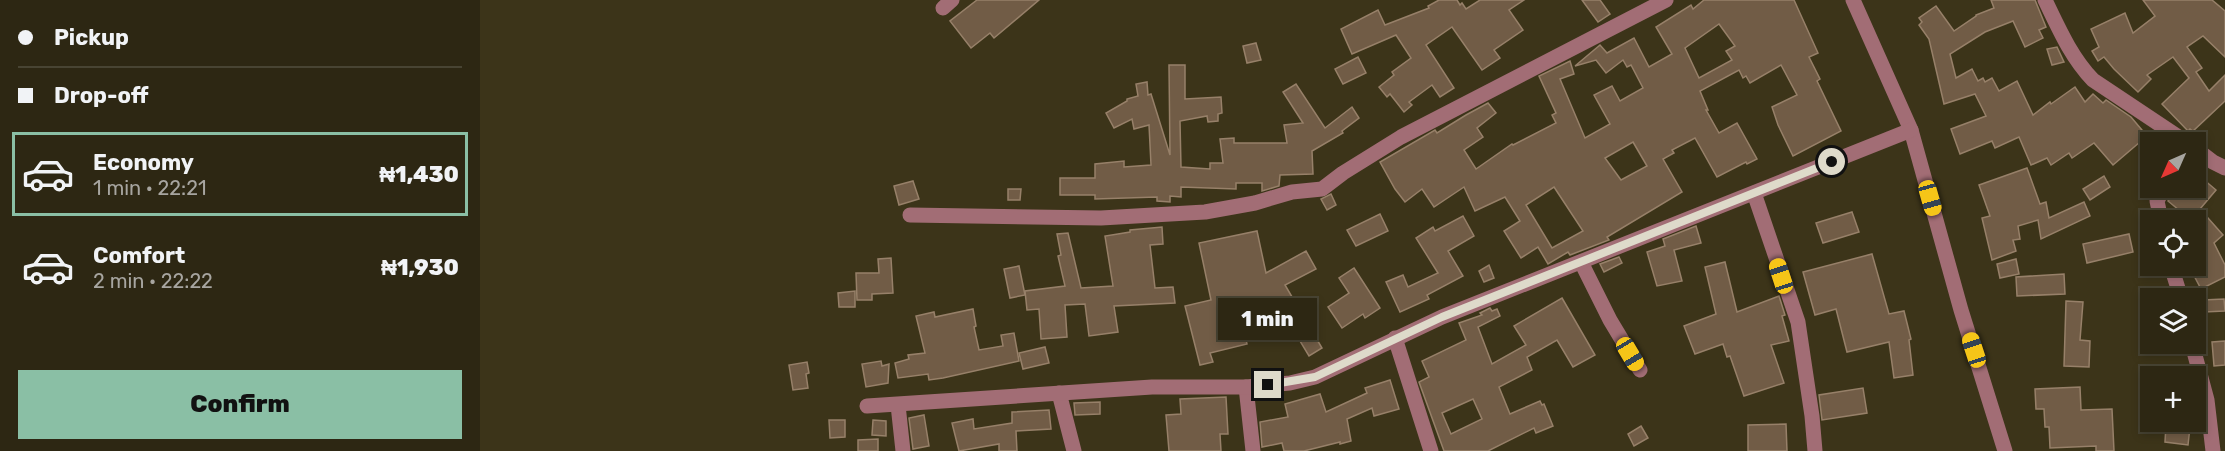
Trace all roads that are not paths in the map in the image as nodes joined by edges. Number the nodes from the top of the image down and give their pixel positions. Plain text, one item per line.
1 (1666, 0) edge
2 (1853, 0) edge
3 (2045, 0) edge
4 (1911, 130) junction
5 (2171, 132) edge
6 (2206, 158) edge
7 (2225, 168) edge
8 (1754, 193) junction
9 (910, 215) dead end
10 (1581, 262) junction
11 (1395, 338) junction
12 (2195, 354) edge
13 (1640, 370) dead end
14 (1246, 387) junction
15 (1059, 393) junction
16 (898, 405) junction
17 (867, 406) dead end
18 (903, 451) edge
19 (1074, 451) edge
20 (1253, 451) edge
21 (1431, 451) edge
22 (1815, 451) edge
23 (2006, 451) edge
24 (2213, 451) edge

1 - 9 street
2 - 4 street
3 - 5 street
4 - 8 street
4 - 23 street
6 - 7 street
8 - 10 street
8 - 22 street
10 - 11 street
10 - 13 street
11 - 14 street
11 - 21 street
12 - 24 street
14 - 15 street
14 - 20 street
15 - 16 street
15 - 19 street
16 - 17 street
16 - 18 street

